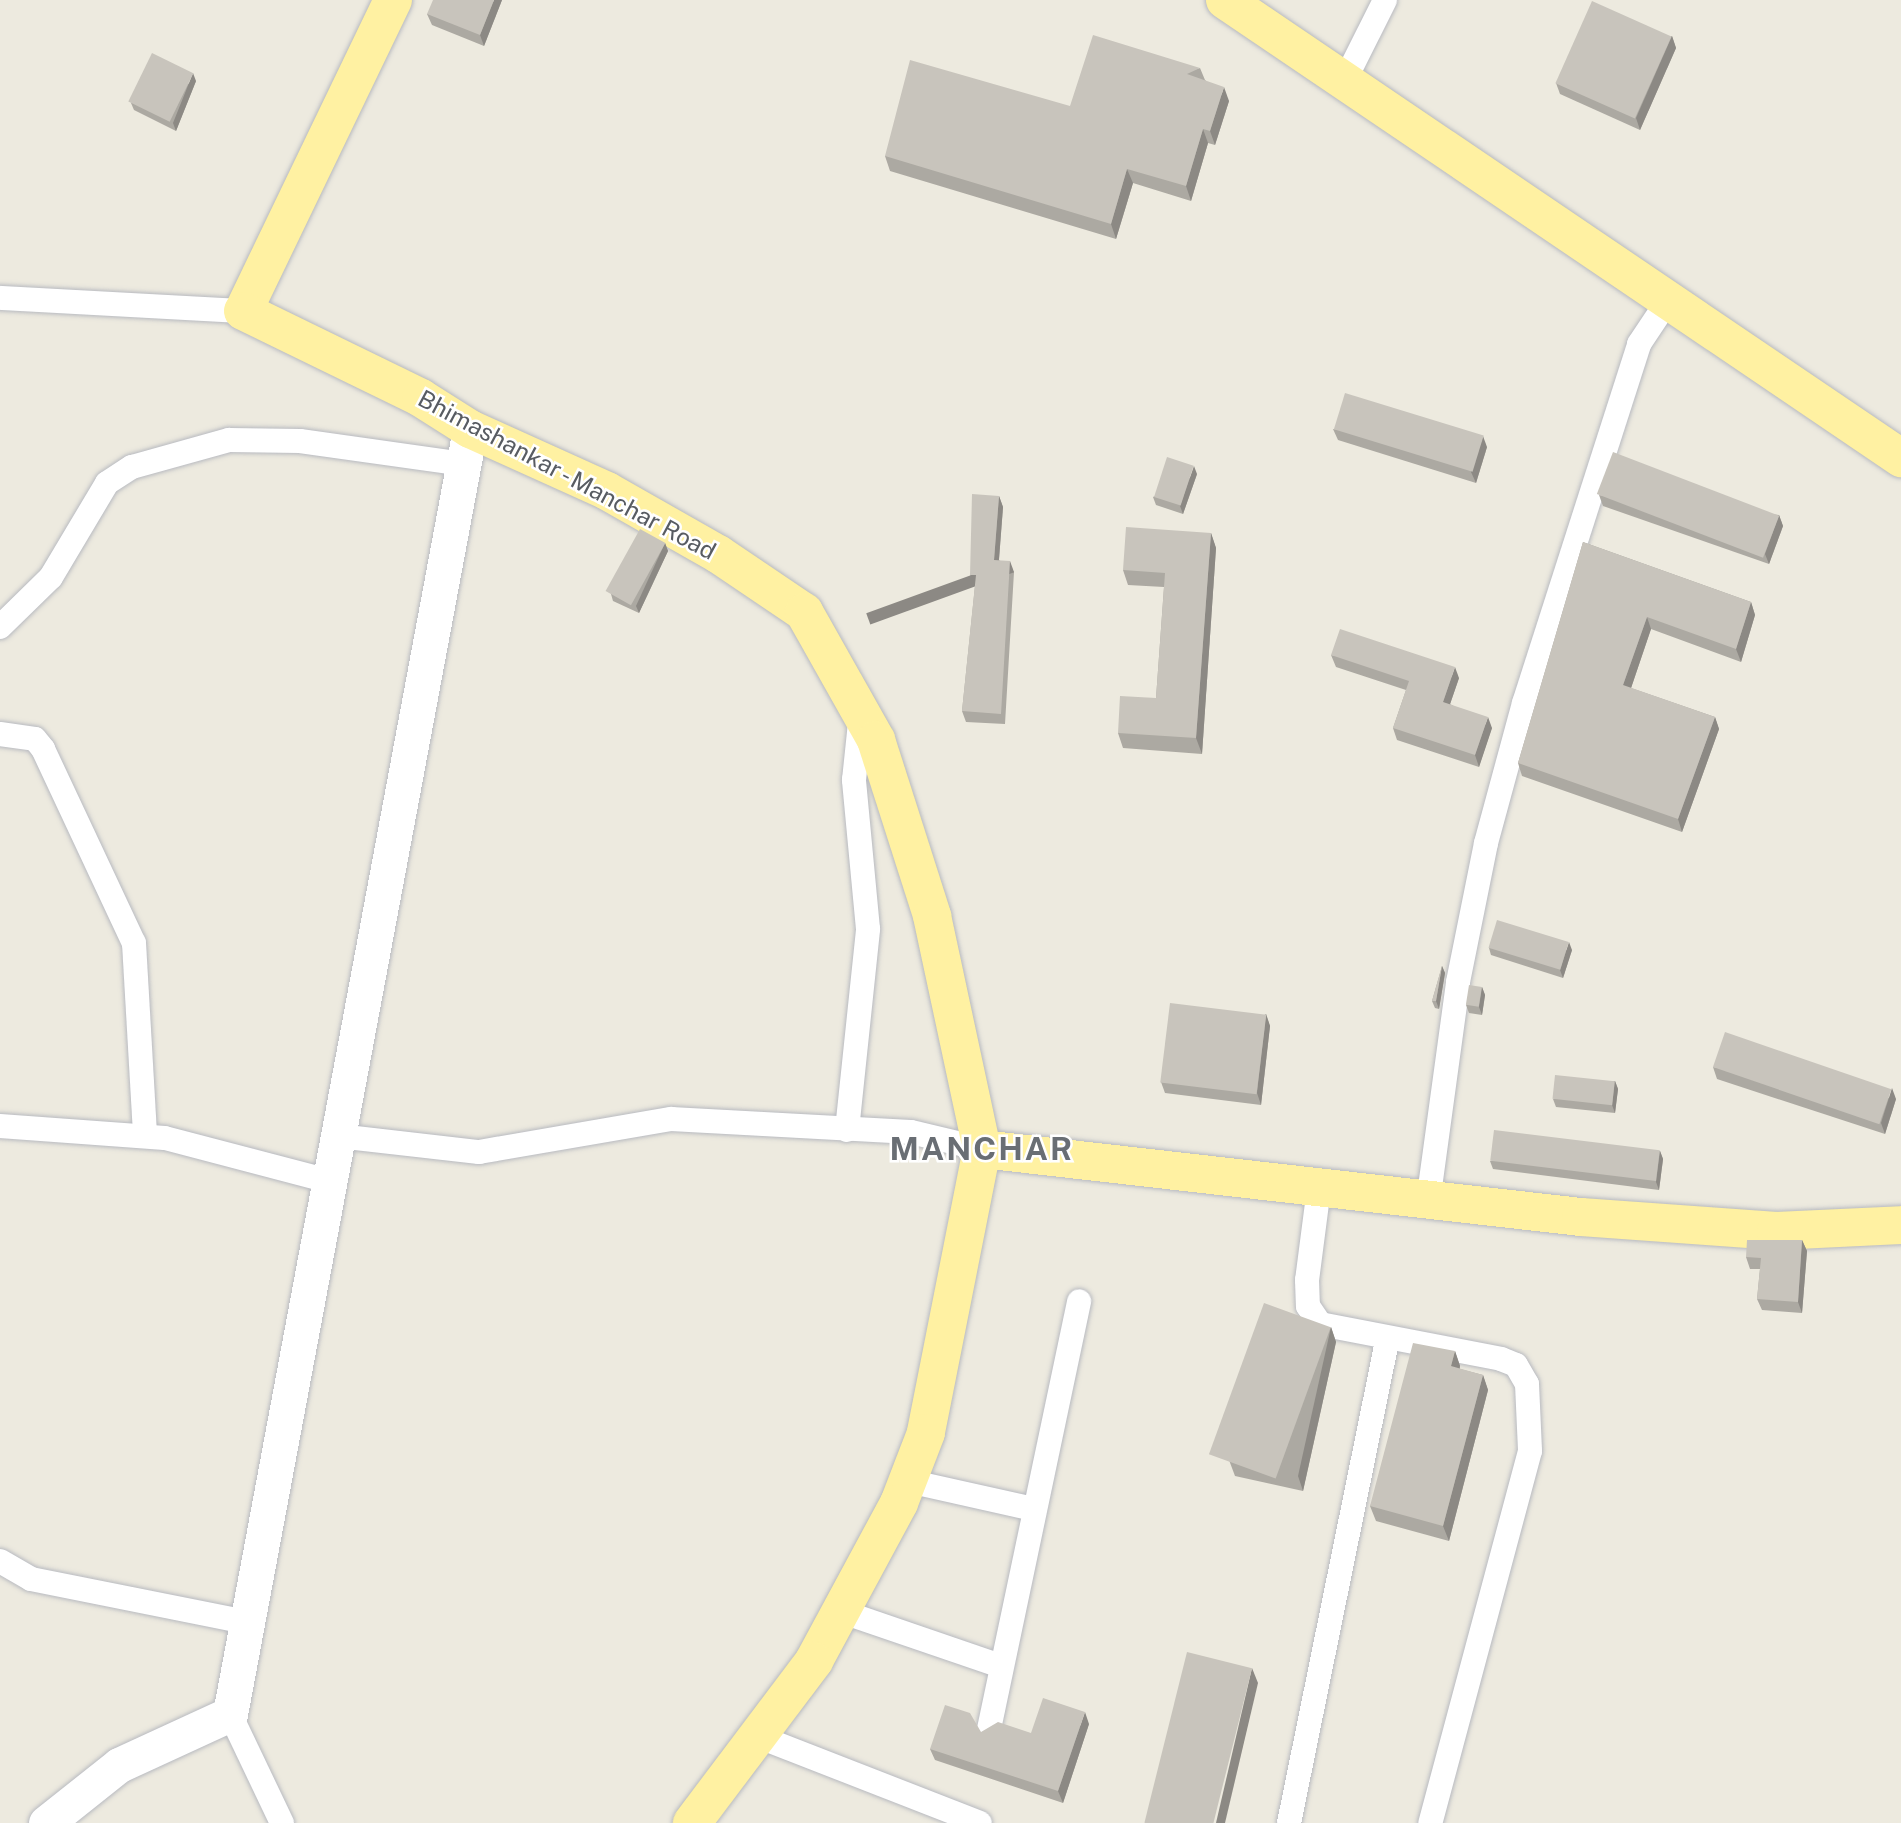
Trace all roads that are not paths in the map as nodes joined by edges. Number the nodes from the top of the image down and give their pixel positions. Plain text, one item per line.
1 (393, 0) edge
2 (1225, 0) edge
3 (1385, 0) edge
4 (1345, 80) junction
5 (0, 298) edge
6 (1667, 302) junction
7 (243, 311) junction
8 (467, 447) junction
9 (1901, 458) edge
10 (0, 627) edge
11 (861, 710) junction
12 (0, 734) edge
13 (0, 1126) edge
14 (847, 1130) junction
15 (145, 1136) junction
16 (338, 1136) junction
17 (982, 1149) junction
18 (329, 1181) junction
19 (1320, 1188) junction
20 (1428, 1202) junction
21 (1901, 1224) edge
22 (1079, 1301) dead end
23 (1387, 1342) junction
24 (908, 1481) junction
25 (1033, 1509) junction
26 (0, 1561) edge
27 (843, 1612) junction
28 (247, 1622) junction
29 (1001, 1666) junction
30 (230, 1714) junction
31 (989, 1729) edge
32 (757, 1736) junction
33 (51, 1819) edge
34 (282, 1823) edge
35 (692, 1823) edge
36 (980, 1823) edge
37 (1289, 1823) edge
38 (1430, 1823) edge

1 - 7 main road
2 - 4 main road
3 - 4 street
4 - 6 main road
5 - 7 street
6 - 9 main road
6 - 20 street
7 - 8 main road, Bhimashankar - Manchar Road
8 - 10 street
8 - 11 main road, Bhimashankar - Manchar Road
8 - 16 street
11 - 14 street
11 - 17 main road, Bhimashankar - Manchar Road
12 - 15 street
13 - 15 street
14 - 16 street
14 - 17 street
15 - 18 street
16 - 18 street
17 - 19 main road
17 - 24 main road, Bhimashankar - Manchar Road
18 - 28 street
19 - 20 main road
19 - 23 street
20 - 21 main road
22 - 25 street
23 - 37 street
23 - 38 street
24 - 25 street
24 - 27 main road, Bhimashankar - Manchar Road
25 - 29 street
26 - 28 street
27 - 29 street
27 - 32 main road, Bhimashankar - Manchar Road
28 - 30 street
29 - 31 street
30 - 33 street
30 - 34 street
32 - 35 main road, Bhimashankar - Manchar Road
32 - 36 street

